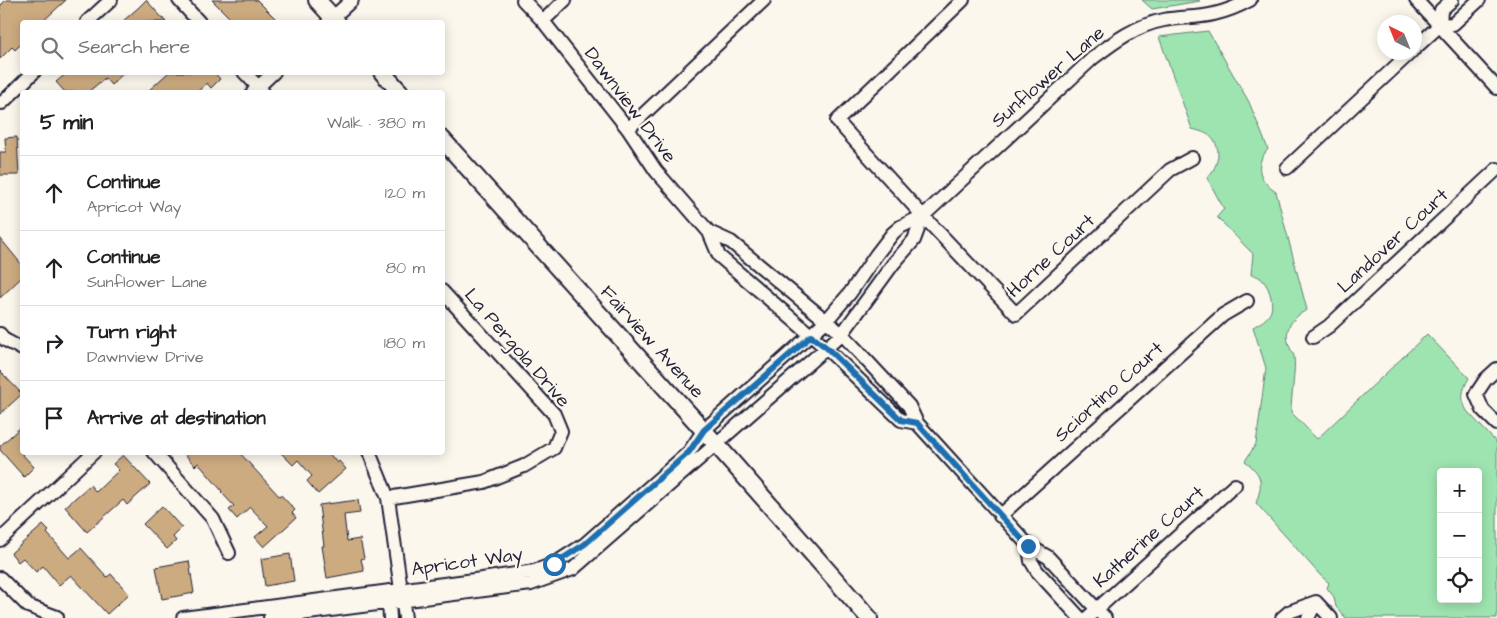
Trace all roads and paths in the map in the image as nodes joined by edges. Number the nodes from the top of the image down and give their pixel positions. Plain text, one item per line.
1 (111, 0) edge
2 (179, 0) edge
3 (317, 0) edge
4 (352, 0) edge
5 (522, 0) edge
6 (566, 0) edge
7 (764, 0) edge
8 (963, 0) edge
9 (1250, 0) edge
10 (1416, 0) edge
11 (1452, 0) edge
12 (1479, 0) edge
13 (89, 20) edge
14 (197, 20) edge
15 (332, 20) edge
16 (334, 20) edge
17 (543, 21) junction
18 (1440, 25) junction
19 (1422, 42) edge
20 (1403, 60) edge
21 (31, 75) edge
22 (246, 75) edge
23 (271, 75) edge
24 (385, 75) edge
25 (1497, 88) edge
26 (257, 90) edge
27 (259, 90) edge
28 (398, 90) edge
29 (2, 103) dead end
30 (628, 129) junction
31 (445, 143) edge
32 (1192, 158) dead end
33 (1288, 168) dead end
34 (1497, 169) edge
35 (922, 216) junction
36 (709, 232) junction
37 (445, 294) edge
38 (1246, 301) dead end
39 (826, 321) junction
40 (0, 334) edge
41 (842, 334) junction
42 (811, 336) junction
43 (1313, 337) dead end
44 (20, 348) edge
45 (827, 348) junction
46 (1497, 369) edge
47 (917, 423) junction
48 (1497, 424) edge
49 (704, 430) junction
50 (716, 444) junction
51 (91, 455) edge
52 (157, 455) edge
53 (370, 455) edge
54 (1236, 485) dead end
55 (388, 498) junction
56 (1000, 516) junction
57 (0, 540) edge
58 (1028, 546) junction
59 (229, 553) dead end
60 (0, 578) edge
61 (397, 598) junction
62 (1316, 602) junction
63 (1096, 615) edge
64 (58, 618) edge
65 (184, 618) edge
66 (270, 618) edge
67 (390, 618) edge
68 (405, 618) edge
69 (869, 618) edge
70 (1080, 618) edge
71 (1282, 618) edge
72 (1308, 618) edge
73 (1331, 618) edge

1 - 13 street
2 - 14 street
3 - 15 street
4 - 16 street
5 - 17 street, Dawnview Drive
6 - 17 street
7 - 30 street
8 - 35 street
9 - 35 street, Sunflower Lane
10 - 18 street
11 - 18 street
12 - 18 street
17 - 30 street, Dawnview Drive
18 - 19 street
18 - 25 street
20 - 33 street
21 - 29 street
22 - 26 street
23 - 27 street
24 - 28 street
30 - 36 street, Dawnview Drive
31 - 49 street, Fairview Avenue
32 - 35 street, Horne Court
34 - 43 street, Landover Court
35 - 39 street, Sunflower Lane
35 - 41 street, Sunflower Lane
36 - 39 street, Dawnview Drive
36 - 42 street, Dawnview Drive
37 - 55 street, La Pergola Drive
38 - 56 street, Sciortino Court
39 - 41 street, Dawnview Drive
39 - 42 street, Sunflower Lane
40 - 44 street
41 - 45 street, Sunflower Lane
41 - 47 street, Dawnview Drive
42 - 45 street, Dawnview Drive
42 - 49 street, Sunflower Lane
45 - 47 street, Dawnview Drive
45 - 50 street, Sunflower Lane
46 - 48 street
47 - 56 street, Dawnview Drive
49 - 50 street, Fairview Avenue
49 - 61 street, Apricot Way
50 - 61 street, Apricot Way
50 - 69 street, Fairview Avenue
51 - 57 street
52 - 59 street
53 - 55 street
54 - 63 street, Katherine Court
55 - 61 street
56 - 58 street, Dawnview Drive
58 - 63 street, Dawnview Drive
58 - 70 street, Dawnview Drive
60 - 64 street
61 - 65 street, Apricot Way
61 - 66 street, Apricot Way
61 - 67 street
61 - 68 street
62 - 71 street
62 - 72 street
62 - 73 street

